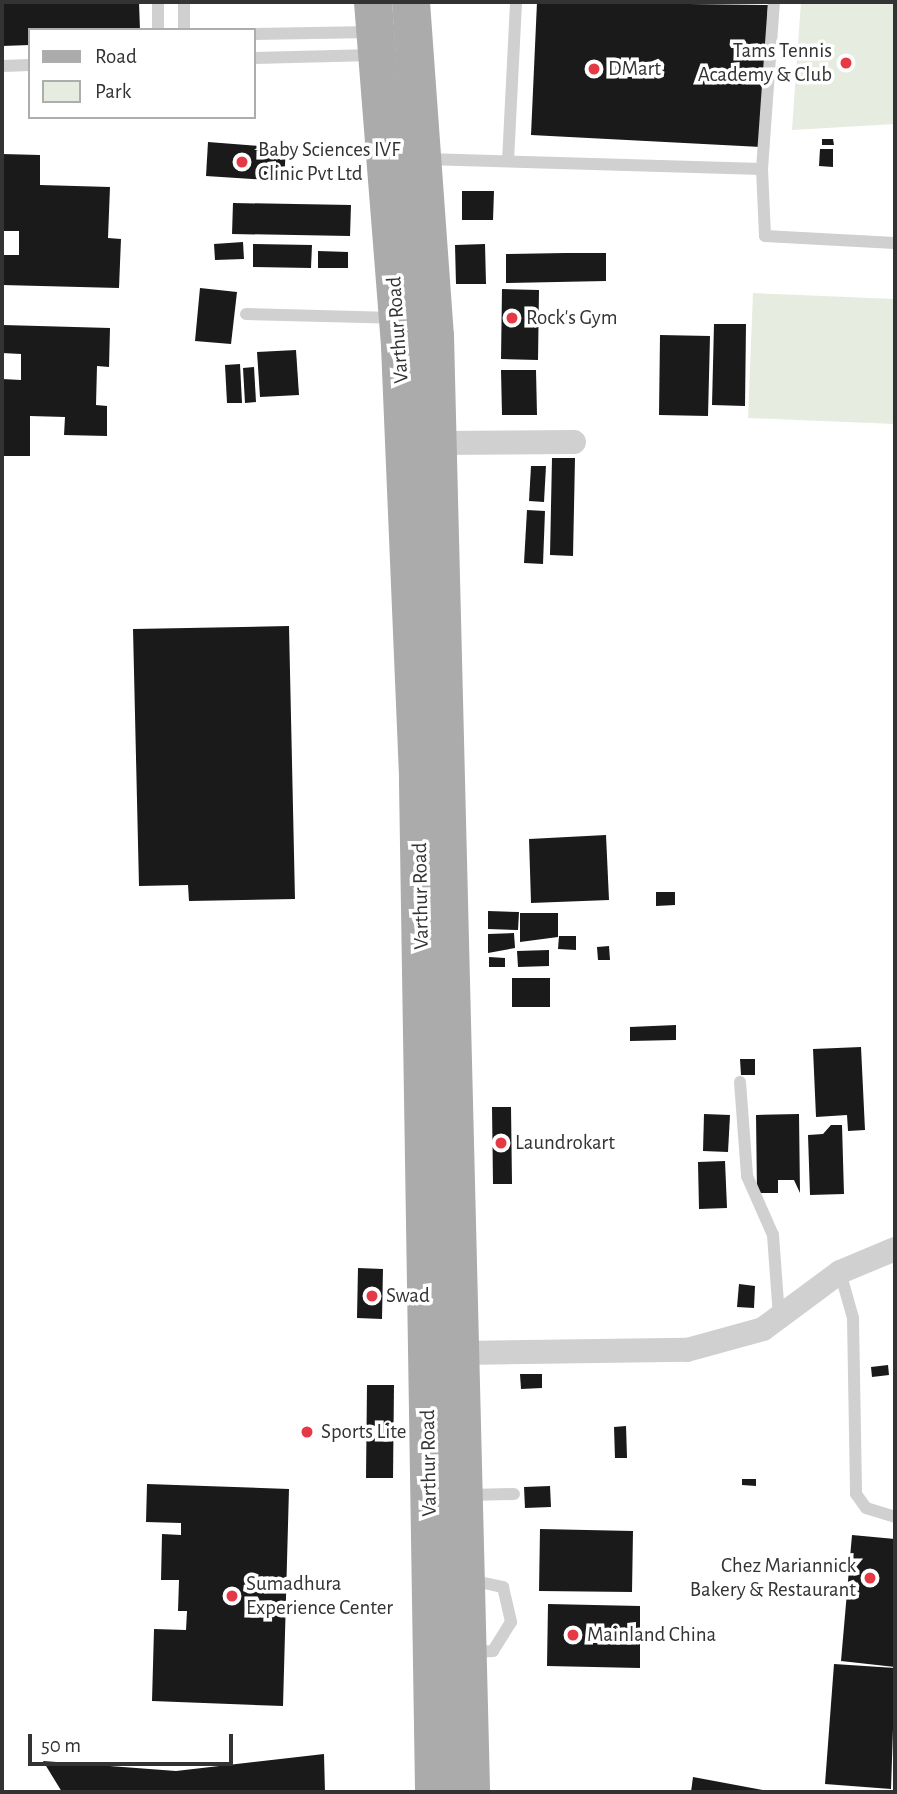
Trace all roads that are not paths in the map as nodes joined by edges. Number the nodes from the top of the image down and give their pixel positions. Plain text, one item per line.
1 (158, 2) edge
2 (184, 2) edge
3 (411, 2) edge
4 (516, 2) edge
5 (774, 2) edge
6 (158, 28) edge
7 (184, 28) edge
8 (375, 29) edge
9 (256, 34) edge
10 (256, 58) edge
11 (28, 65) edge
12 (2, 66) edge
13 (421, 159) junction
14 (508, 160) junction
15 (762, 169) junction
16 (895, 243) edge
17 (246, 314) dead end
18 (398, 318) junction
19 (574, 442) dead end
20 (438, 443) junction
21 (432, 782) junction
22 (740, 1082) dead end
23 (895, 1249) edge
24 (840, 1272) junction
25 (779, 1318) junction
26 (461, 1353) junction
27 (514, 1494) dead end
28 (464, 1495) junction
29 (895, 1517) edge
30 (434, 1792) edge
31 (471, 1792) edge

1 - 6 lane
2 - 7 lane
3 - 13 main road, Varthur Road
4 - 14 lane
5 - 15 lane
8 - 9 lane
8 - 10 lane
8 - 18 main road, Varthur Road
11 - 12 lane
13 - 14 lane
13 - 20 main road, Varthur Road
14 - 15 lane
15 - 16 lane
17 - 18 lane
18 - 21 main road, Varthur Road
19 - 20 street
20 - 21 main road, Varthur Road
21 - 26 main road, Varthur Road
21 - 30 main road, Varthur Road
22 - 25 lane
23 - 24 street
24 - 25 street
24 - 29 lane
25 - 26 street
26 - 28 main road, Varthur Road
27 - 28 lane
28 - 31 main road, Varthur Road

